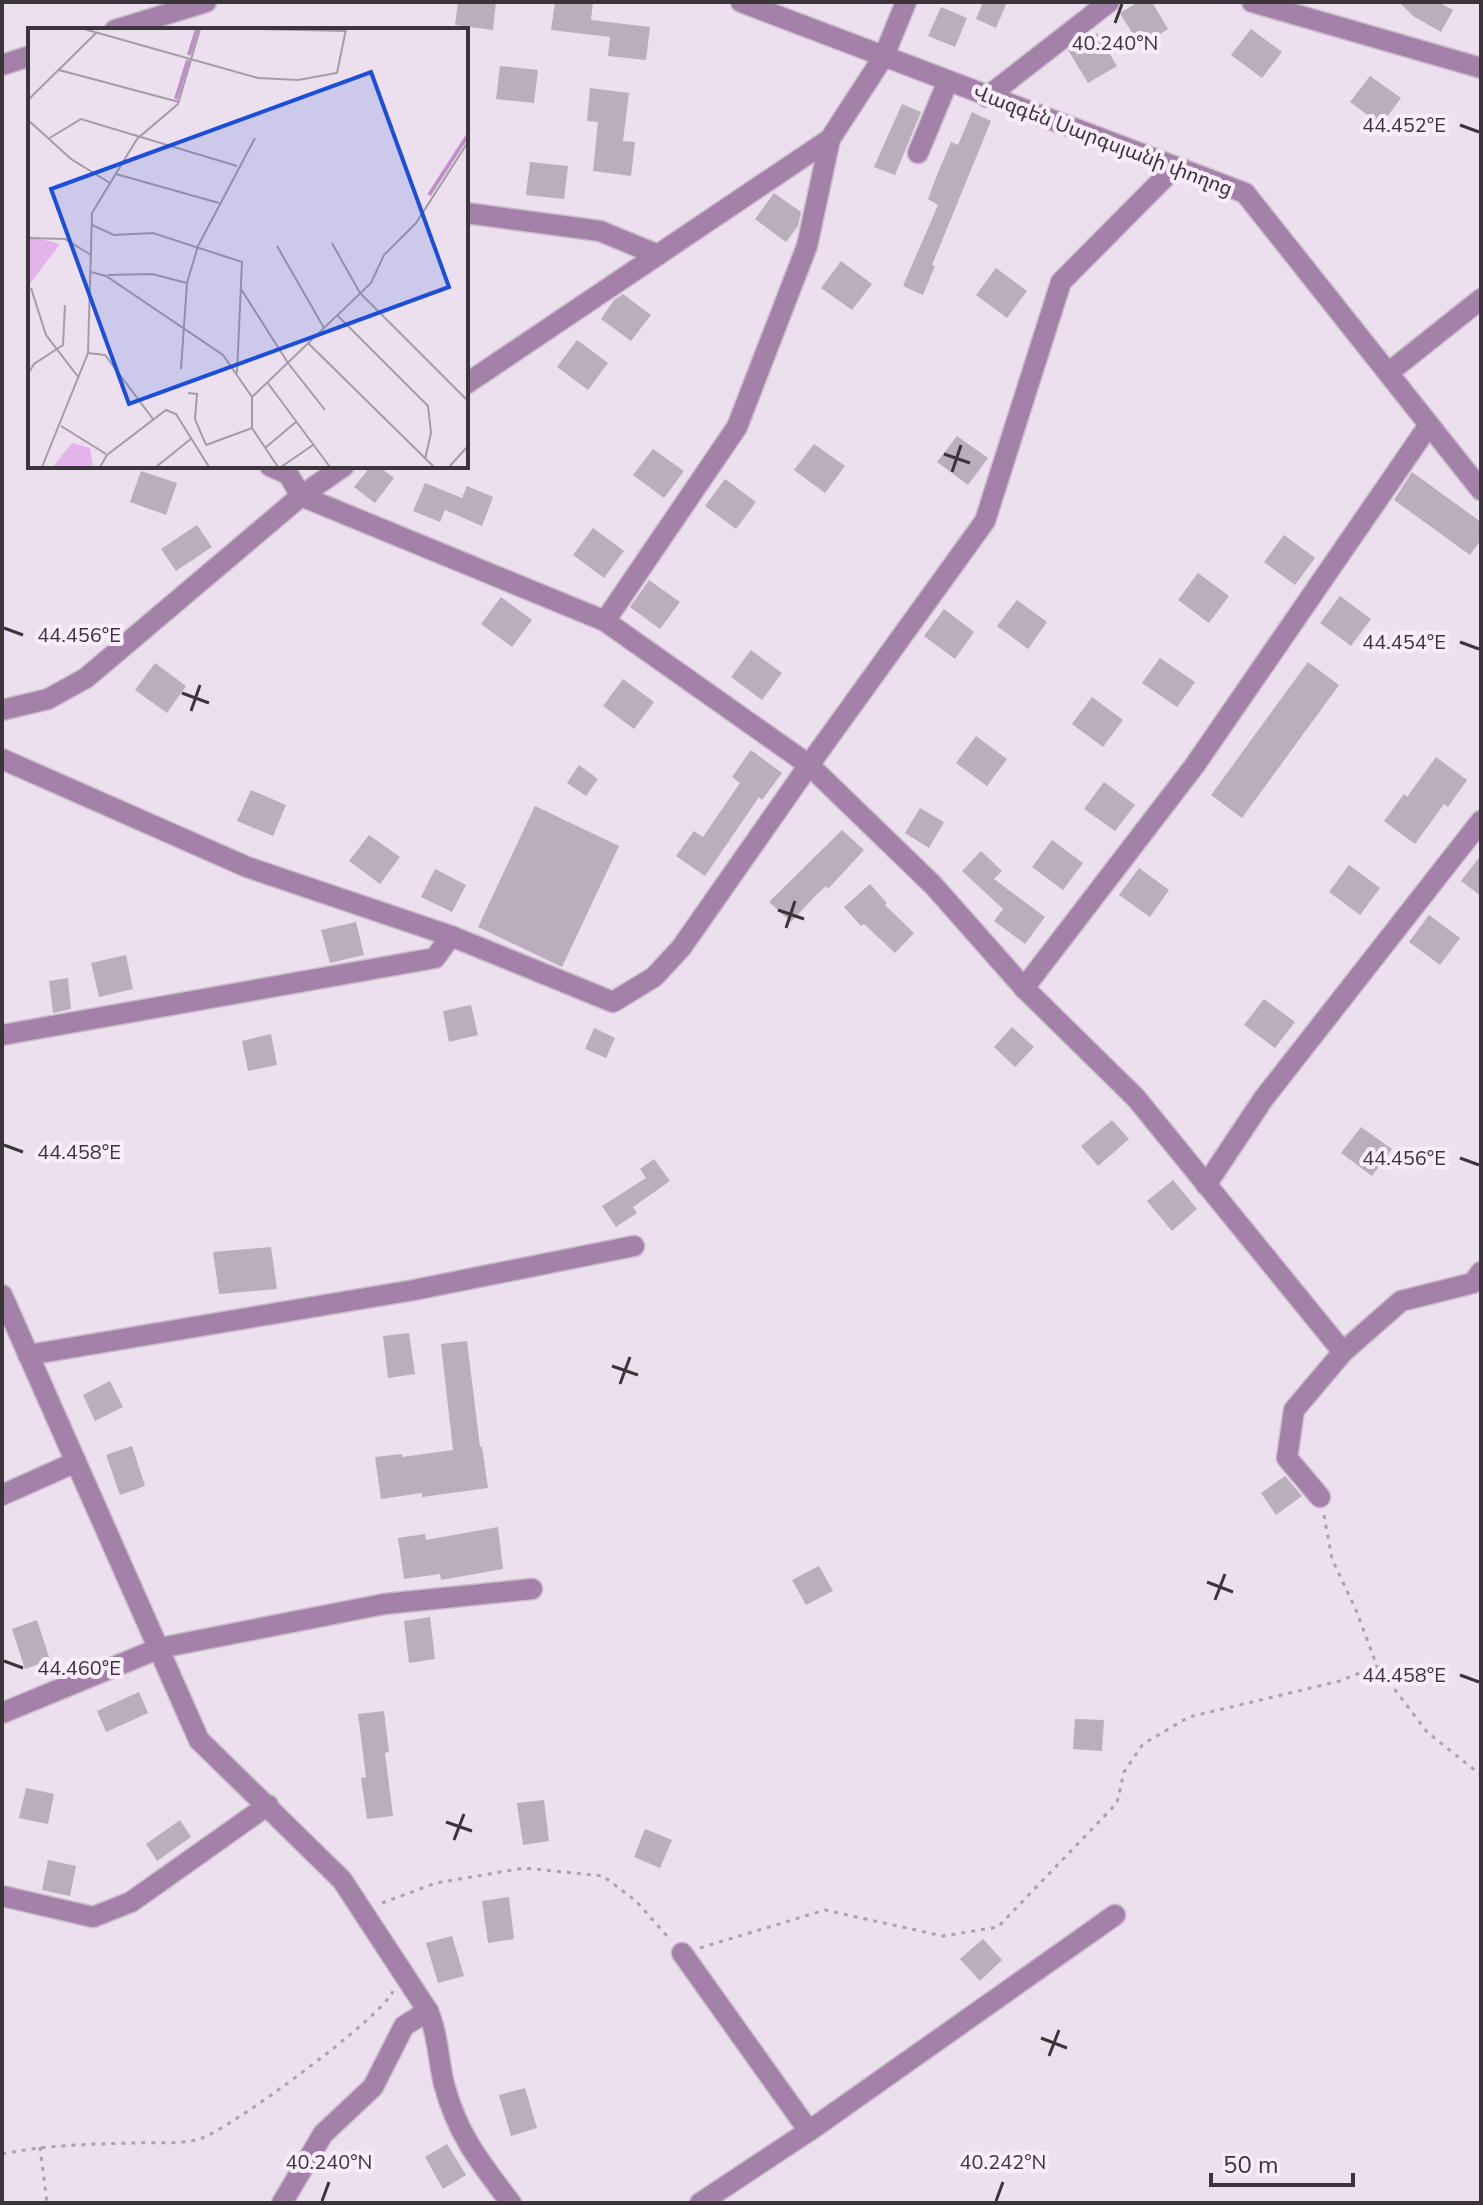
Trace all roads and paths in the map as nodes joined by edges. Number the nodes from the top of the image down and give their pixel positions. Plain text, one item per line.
1 (206, 2) edge
2 (741, 2) edge
3 (906, 2) edge
4 (1109, 2) edge
5 (1252, 2) edge
6 (122, 28) edge
7 (884, 56) junction
8 (28, 57) edge
9 (2, 65) edge
10 (1481, 68) edge
11 (948, 81) junction
12 (987, 97) junction
13 (830, 139) junction
14 (918, 153) dead end
15 (1175, 167) junction
16 (468, 213) edge
17 (658, 255) junction
18 (1481, 299) edge
19 (1388, 373) junction
20 (468, 383) edge
21 (1429, 425) junction
22 (274, 468) edge
23 (341, 468) edge
24 (1481, 490) edge
25 (301, 496) junction
26 (605, 621) junction
27 (2, 710) edge
28 (2, 759) edge
29 (809, 765) junction
30 (1481, 821) edge
31 (451, 936) junction
32 (1024, 988) junction
33 (2, 1035) edge
34 (1206, 1185) junction
35 (634, 1246) dead end
36 (1481, 1272) edge
37 (2, 1295) edge
38 (1343, 1352) junction
39 (28, 1355) junction
40 (76, 1462) junction
41 (2, 1495) edge
42 (1320, 1497) joint
43 (532, 1589) dead end
44 (160, 1648) junction
45 (1377, 1666) junction
46 (2, 1713) edge
47 (1481, 1775) edge
48 (268, 1805) junction
49 (2, 1896) edge
50 (364, 1911) junction
51 (1115, 1915) dead end
52 (682, 1953) junction
53 (402, 1970) junction
54 (428, 2011) junction
55 (809, 2131) junction
56 (40, 2146) junction
57 (2, 2154) edge
58 (47, 2203) edge
59 (282, 2203) edge
60 (511, 2203) edge
61 (700, 2203) edge

1 - 6 street
2 - 7 street, Վազգեն Սարգսյանի փողոց
3 - 7 street
4 - 12 street
5 - 10 street
7 - 11 street, Վազգեն Սարգսյանի փողոց
7 - 13 street
8 - 9 street
11 - 12 street, Վազգեն Սարգսյանի փողոց
11 - 14 street
12 - 15 street, Վազգեն Սարգսյանի փողոց
13 - 17 street
13 - 26 street
15 - 19 street, Վազգեն Սարգսյանի փողոց
15 - 29 street
16 - 17 street
17 - 20 street
18 - 19 street
19 - 21 street, Վազգեն Սարգսյանի փողոց
21 - 24 street, Վազգեն Սարգսյանի փողոց
21 - 32 street
22 - 25 street
23 - 25 street
25 - 26 street
25 - 27 street
26 - 29 street
28 - 31 street
29 - 31 street
29 - 32 street
30 - 34 street
31 - 33 street
32 - 34 street
34 - 38 street
35 - 39 street
36 - 38 street
37 - 39 street
38 - 42 street
39 - 40 street
40 - 41 street
40 - 44 street
42 - 45 path
43 - 44 street
44 - 46 street
44 - 48 street
45 - 47 path
45 - 52 path
48 - 49 street
48 - 50 street
50 - 52 path
50 - 53 street
51 - 55 street
52 - 55 street
53 - 54 street
53 - 56 path
54 - 59 street
54 - 60 street
55 - 61 street
56 - 57 path
56 - 58 path

